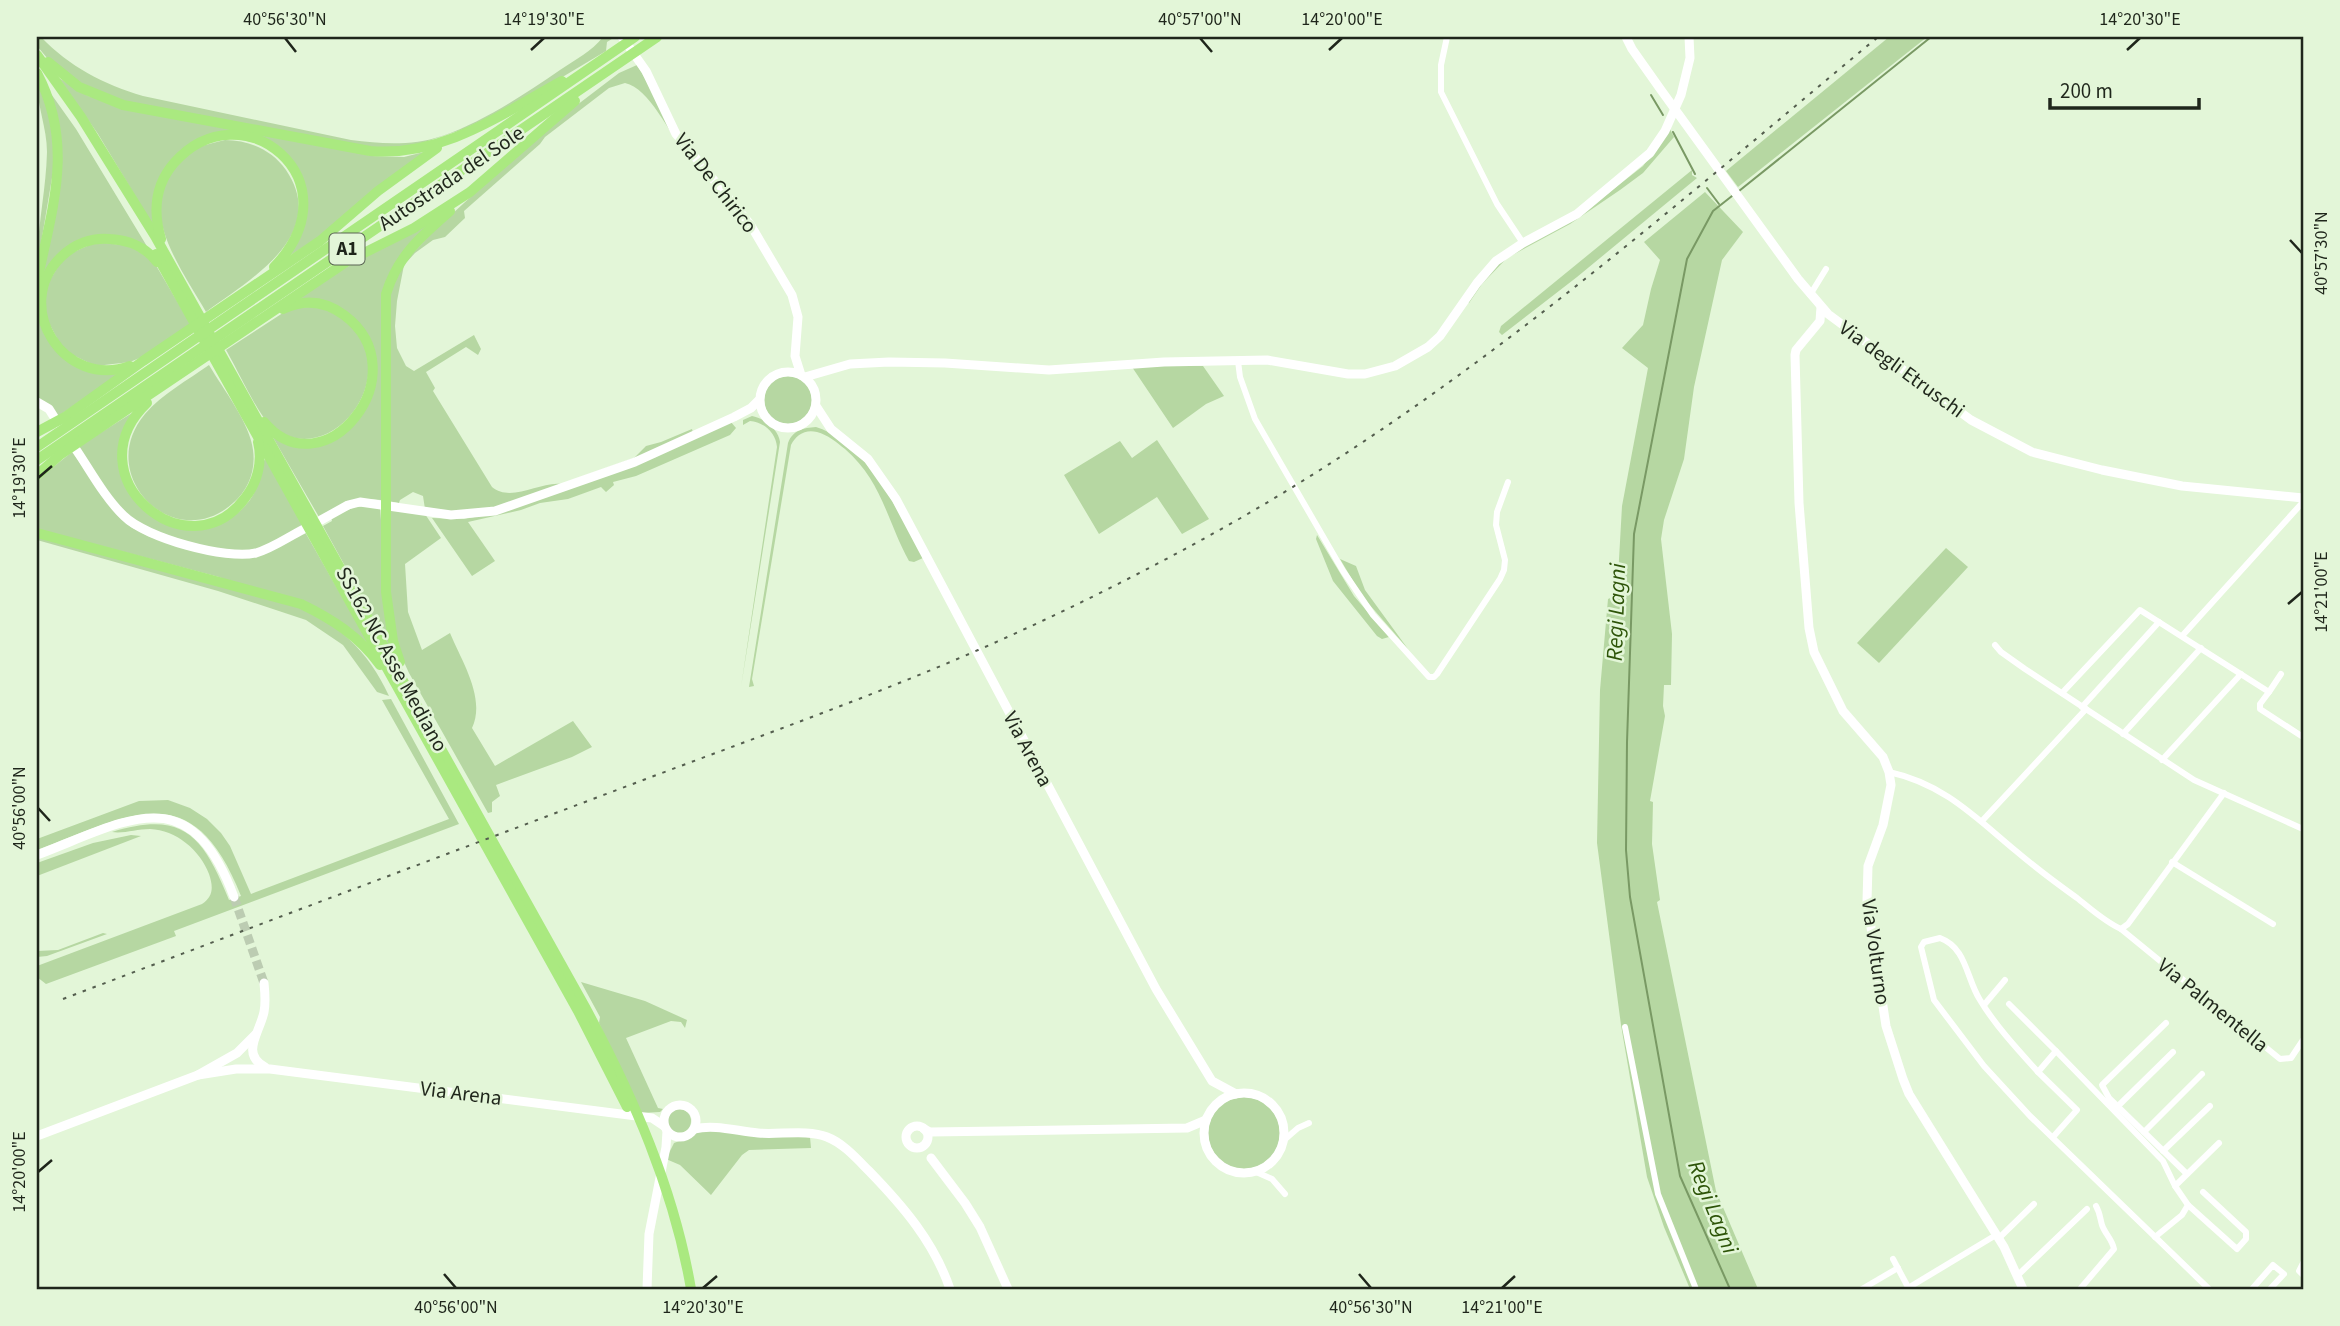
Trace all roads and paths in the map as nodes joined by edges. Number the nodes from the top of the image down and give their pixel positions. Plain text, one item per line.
1 (622, 37) edge
2 (635, 37) edge
3 (657, 37) edge
4 (1447, 37) edge
5 (1689, 37) edge
6 (1628, 38) edge
7 (37, 53) edge
8 (614, 53) junction
9 (628, 57) junction
10 (37, 66) edge
11 (37, 73) edge
12 (448, 141) junction
13 (470, 192) junction
14 (1523, 243) junction
15 (1826, 269) dead end
16 (37, 282) edge
17 (178, 285) junction
18 (255, 285) junction
19 (1810, 295) junction
20 (1823, 316) junction
21 (261, 319) junction
22 (795, 356) junction
23 (143, 361) junction
24 (1238, 361) junction
25 (223, 364) junction
26 (825, 371) junction
27 (785, 372) junction
28 (803, 376) junction
29 (162, 387) junction
30 (814, 388) junction
31 (759, 400) junction
32 (37, 402) edge
33 (250, 405) junction
34 (816, 406) junction
35 (734, 417) junction
36 (765, 418) junction
37 (802, 425) junction
38 (831, 429) junction
39 (254, 430) junction
40 (37, 432) edge
41 (37, 447) edge
42 (37, 460) edge
43 (37, 475) edge
44 (1508, 481) dead end
45 (2303, 500) edge
46 (321, 520) dead end
47 (304, 529) dead end
48 (37, 533) edge
49 (2159, 622) junction
50 (2182, 636) junction
51 (1995, 645) dead end
52 (2201, 648) junction
53 (2241, 674) junction
54 (2281, 674) dead end
55 (398, 679) junction
56 (2269, 692) junction
57 (2062, 693) junction
58 (2084, 708) junction
59 (2123, 734) junction
60 (2303, 737) edge
61 (2162, 760) junction
62 (1889, 772) junction
63 (2224, 793) junction
64 (1982, 821) junction
65 (2303, 828) edge
66 (37, 855) edge
67 (2172, 862) junction
68 (234, 897) tunnel mouth
69 (2273, 924) dead end
70 (2121, 929) junction
71 (2005, 980) dead end
72 (264, 983) tunnel mouth
73 (2009, 1004) dead end
74 (1984, 1005) junction
75 (582, 1009) junction
76 (2166, 1023) dead end
77 (1625, 1027) dead end
78 (256, 1034) junction
79 (2303, 1040) edge
80 (2056, 1051) junction
81 (2173, 1052) dead end
82 (270, 1069) junction
83 (2038, 1072) junction
84 (2203, 1074) dead end
85 (198, 1075) junction
86 (1212, 1081) junction
87 (1236, 1094) junction
88 (2118, 1106) junction
89 (2210, 1106) dead end
90 (1213, 1107) junction
91 (667, 1111) junction
92 (652, 1118) junction
93 (696, 1118) junction
94 (1206, 1120) junction
95 (637, 1123) junction
96 (1309, 1123) dead end
97 (709, 1126) junction
98 (666, 1128) junction
99 (1187, 1128) junction
100 (694, 1129) junction
101 (924, 1129) junction
102 (950, 1132) junction
103 (2144, 1132) junction
104 (37, 1136) edge
105 (680, 1137) junction
106 (2053, 1137) junction
107 (1204, 1138) junction
108 (1283, 1140) junction
109 (926, 1143) junction
110 (2219, 1143) dead end
111 (666, 1147) junction
112 (915, 1148) junction
113 (2163, 1151) junction
114 (931, 1158) junction
115 (1254, 1171) junction
116 (2186, 1174) junction
117 (2175, 1186) junction
118 (2203, 1192) dead end
119 (1285, 1194) dead end
120 (2034, 1204) dead end
121 (2188, 1205) junction
122 (2096, 1206) dead end
123 (2087, 1209) dead end
124 (1997, 1237) junction
125 (2155, 1237) junction
126 (1893, 1259) dead end
127 (2303, 1263) edge
128 (1898, 1268) junction
129 (2018, 1275) junction
130 (2303, 1275) edge
131 (1909, 1288) edge
132 (2019, 1288) edge
133 (647, 1289) edge
134 (685, 1289) edge
135 (691, 1289) edge
136 (950, 1289) edge
137 (1008, 1289) edge
138 (1696, 1289) edge
139 (1861, 1289) edge
140 (2080, 1289) edge
141 (2209, 1289) edge
142 (2252, 1289) edge
143 (2270, 1289) edge

1 - 22 street, Via De Chirico
2 - 8 highway, Autostrada del Sole / A1
3 - 9 highway, Autostrada del Sole / A1
4 - 14 street
5 - 14 street
6 - 19 street, Via degli Etruschi
7 - 12 highway
7 - 17 highway, SS162 NC Asse Mediano
8 - 12 highway
8 - 41 highway, Autostrada del Sole / A1
9 - 13 highway
9 - 42 highway, Autostrada del Sole / A1
10 - 17 highway, SS162 NC Asse Mediano
11 - 16 highway
12 - 18 highway
13 - 21 highway
13 - 55 highway
14 - 24 street
15 - 19 street
17 - 18 highway
17 - 23 highway
17 - 25 highway, SS162 NC Asse Mediano
18 - 23 highway
19 - 20 street, Via degli Etruschi
20 - 45 street, Via degli Etruschi
20 - 62 street
21 - 29 highway
21 - 33 highway
22 - 27 street
22 - 28 street, Via De Chirico
23 - 40 highway
24 - 26 street
24 - 44 street
25 - 33 highway, SS162 NC Asse Mediano
25 - 39 highway, SS162 NC Asse Mediano
26 - 28 street
26 - 30 street
27 - 28 street
27 - 31 street
28 - 30 street
29 - 39 highway
29 - 43 highway
30 - 34 street
31 - 35 street
31 - 36 street
32 - 47 street
33 - 55 highway, SS162 NC Asse Mediano
34 - 37 street
34 - 38 street, Via Arena
35 - 36 street
35 - 46 street
36 - 37 street
37 - 38 street
38 - 86 street, Via Arena
39 - 55 highway, SS162 NC Asse Mediano
45 - 50 street
48 - 55 highway
49 - 50 street
49 - 57 street
49 - 58 street
50 - 52 street
51 - 57 street
52 - 53 street
52 - 59 street
53 - 56 street
53 - 61 street
54 - 56 street
55 - 75 highway, SS162 NC Asse Mediano
55 - 75 highway, SS162 NC Asse Mediano
56 - 60 street
57 - 58 street
58 - 59 street
58 - 64 street
59 - 61 street
61 - 63 street
62 - 64 street, Via Palmentella
62 - 124 street, Via Volturno
63 - 65 street
63 - 67 street
64 - 70 street, Via Palmentella
66 - 68 street
67 - 69 street
67 - 70 street
70 - 79 street, Via Palmentella
71 - 74 street
72 - 78 street
73 - 80 street
74 - 83 street
74 - 106 street
75 - 95 highway, SS162 NC Asse Mediano
76 - 88 street
77 - 138 street
78 - 82 street
78 - 85 street, Via Arena
80 - 83 street
80 - 117 street
81 - 88 street
82 - 85 street, Via Arena
82 - 92 street, Via Arena
83 - 106 street
84 - 103 street
85 - 104 street, Via Arena
86 - 87 street
86 - 90 street, Via Arena
87 - 90 street
87 - 108 street
88 - 103 street
89 - 113 street
90 - 94 street
91 - 92 street
91 - 93 street
91 - 98 street
92 - 98 street, Via Arena
93 - 97 street
93 - 100 street
94 - 99 street
94 - 107 street
95 - 134 highway, SS162 NC Asse Mediano
95 - 135 highway, SS162 NC Asse Mediano
96 - 108 street
97 - 100 street
97 - 136 street
98 - 105 street
98 - 111 street
99 - 102 street
99 - 107 street
100 - 105 street
101 - 102 street
101 - 109 street
101 - 112 street
102 - 109 street
103 - 113 street
105 - 111 street
106 - 125 street
107 - 115 street
108 - 115 street
109 - 112 street
109 - 114 street
110 - 116 street
111 - 133 street
112 - 114 street
113 - 116 street
114 - 137 street
115 - 119 street
116 - 117 street
117 - 121 street
118 - 121 street
120 - 124 street
121 - 125 street
122 - 140 street
123 - 129 street
124 - 129 street, Via Volturno
124 - 131 street
125 - 141 street
126 - 128 street
127 - 130 street
128 - 131 street
128 - 139 street
129 - 132 street, Via Volturno
142 - 143 street

